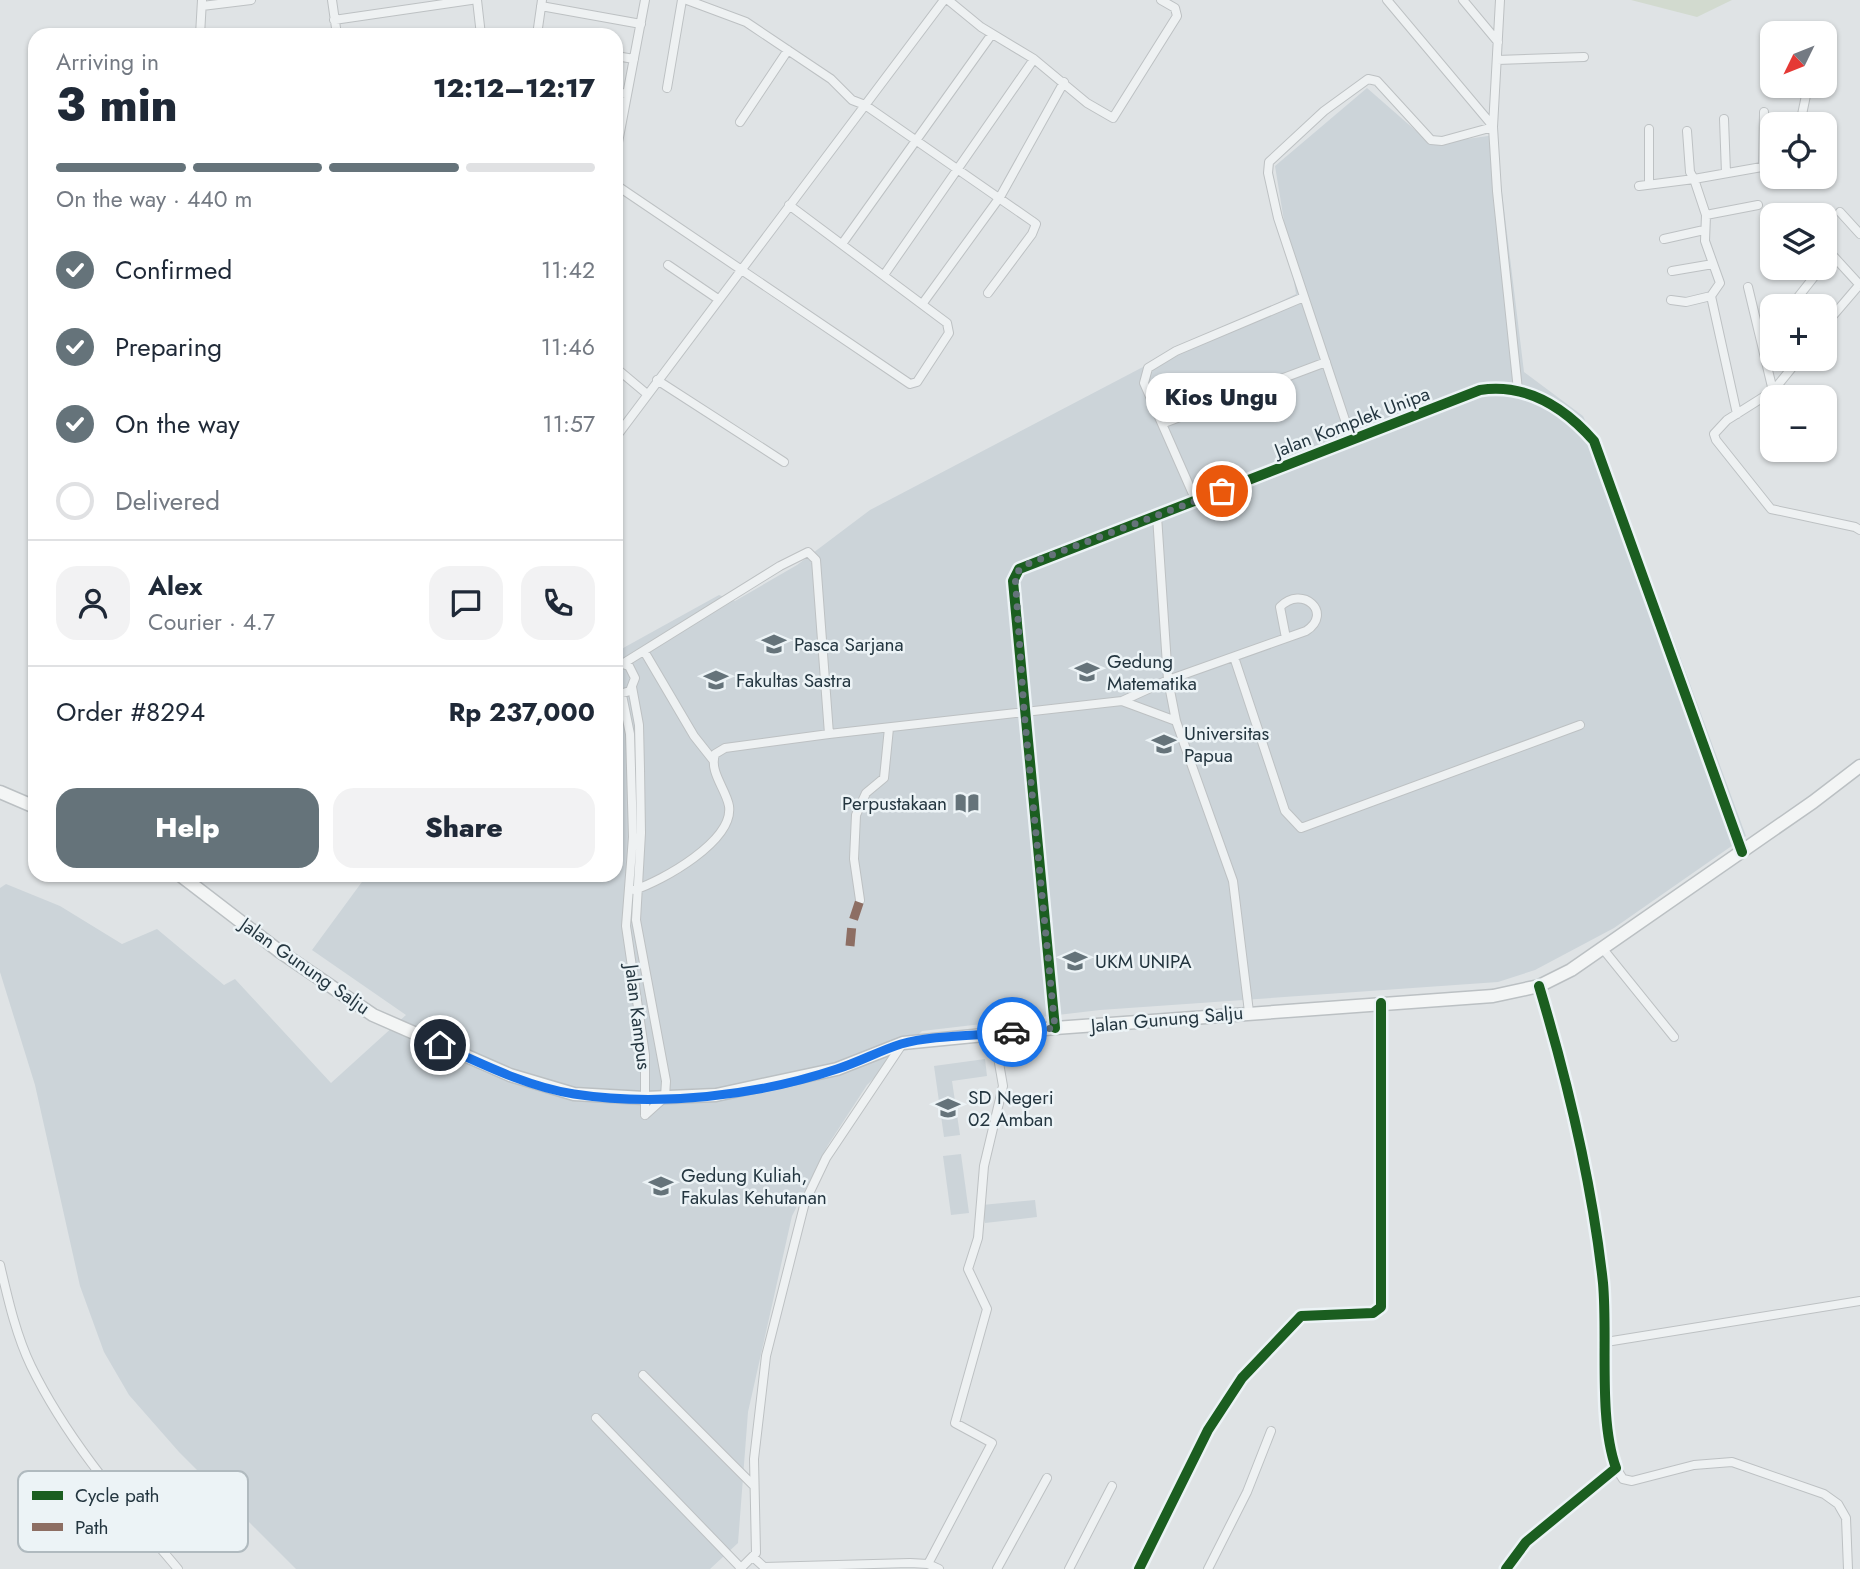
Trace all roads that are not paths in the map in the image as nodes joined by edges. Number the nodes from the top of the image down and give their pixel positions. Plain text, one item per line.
1 (251, 0) edge
2 (331, 0) edge
3 (471, 0) edge
4 (477, 0) edge
5 (645, 0) edge
6 (681, 0) edge
7 (687, 0) edge
8 (1161, 0) edge
9 (1387, 0) edge
10 (1462, 0) edge
11 (1500, 0) edge
12 (942, 1) edge
13 (202, 3) edge
14 (542, 3) edge
15 (334, 20) junction
16 (641, 24) junction
17 (200, 28) edge
18 (336, 28) edge
19 (480, 28) edge
20 (538, 28) edge
21 (992, 34) junction
22 (1498, 43) junction
23 (788, 50) junction
24 (623, 57) edge
25 (1584, 57) dead end
26 (634, 59) junction
27 (1034, 59) junction
28 (1497, 60) junction
29 (1064, 82) junction
30 (667, 88) dead end
31 (623, 93) edge
32 (627, 94) junction
33 (865, 105) junction
34 (623, 108) edge
35 (1724, 119) dead end
36 (740, 122) dead end
37 (1492, 126) junction
38 (1648, 129) dead end
39 (1687, 131) dead end
40 (918, 141) junction
41 (1760, 167) edge
42 (959, 169) junction
43 (1726, 173) junction
44 (1694, 179) junction
45 (1649, 184) junction
46 (1639, 186) dead end
47 (623, 190) edge
48 (999, 197) junction
49 (789, 205) junction
50 (1758, 205) dead end
51 (1840, 212) dead end
52 (1706, 215) junction
53 (1704, 230) junction
54 (1860, 234) edge
55 (1664, 239) dead end
56 (842, 244) junction
57 (1837, 260) edge
58 (1713, 264) junction
59 (668, 265) dead end
60 (741, 269) junction
61 (1672, 271) dead end
62 (884, 275) junction
63 (1812, 280) edge
64 (1860, 284) edge
65 (1748, 287) dead end
66 (988, 293) dead end
67 (1800, 294) edge
68 (1712, 296) junction
69 (1304, 297) junction
70 (718, 299) junction
71 (1671, 300) dead end
72 (923, 303) junction
73 (1837, 312) edge
74 (1760, 336) edge
75 (1326, 362) junction
76 (1789, 371) edge
77 (623, 374) edge
78 (657, 380) junction
79 (1778, 385) edge
80 (1518, 390) junction
81 (647, 394) junction
82 (1760, 399) edge
83 (1737, 414) junction
84 (1164, 423) junction
85 (623, 427) edge
86 (1352, 442) junction
87 (784, 462) dead end
88 (1196, 501) junction
89 (1157, 516) junction
90 (1860, 530) edge
91 (1286, 638) junction
92 (644, 651) junction
93 (1234, 657) junction
94 (623, 662) edge
95 (623, 665) edge
96 (1168, 680) junction
97 (632, 687) junction
98 (623, 693) edge
99 (1122, 701) junction
100 (623, 705) edge
101 (1024, 711) junction
102 (1176, 720) junction
103 (1580, 725) dead end
104 (889, 728) junction
105 (829, 734) junction
106 (635, 745) junction
107 (713, 760) junction
108 (1860, 766) edge
109 (0, 792) edge
110 (28, 804) edge
111 (1742, 852) junction
112 (635, 869) junction
113 (659, 878) junction
114 (198, 882) edge
115 (633, 890) junction
116 (860, 900) dead end
117 (1603, 949) junction
118 (1539, 986) junction
119 (1381, 1003) junction
120 (1249, 1012) junction
121 (1055, 1028) junction
122 (994, 1034) junction
123 (1674, 1037) dead end
124 (903, 1043) junction
125 (665, 1097) junction
126 (645, 1098) junction
127 (0, 1265) edge
128 (1860, 1301) edge
129 (1606, 1342) junction
130 (643, 1375) dead end
131 (596, 1418) dead end
132 (1272, 1431) dead end
133 (1616, 1468) junction
134 (101, 1471) edge
135 (1047, 1478) dead end
136 (754, 1486) junction
137 (1112, 1486) dead end
138 (165, 1552) edge
139 (753, 1557) junction
140 (922, 1565) edge
141 (741, 1568) edge
142 (770, 1568) edge
143 (178, 1569) edge
144 (939, 1569) edge
145 (997, 1569) edge
146 (1069, 1569) edge
147 (1139, 1569) edge
148 (1208, 1569) edge
149 (1506, 1569) edge
150 (1849, 1569) edge

1 - 13 street
2 - 15 street
3 - 15 street
4 - 19 street
5 - 16 street
6 - 30 street
7 - 23 street
8 - 29 street
9 - 37 street
10 - 22 street
11 - 22 street
12 - 21 street
12 - 33 street
13 - 17 street
14 - 16 street
14 - 20 street
15 - 18 street
16 - 26 street
21 - 27 street
21 - 40 street
22 - 28 street
23 - 33 street
23 - 36 street
24 - 26 street
25 - 28 street
26 - 32 street
27 - 29 street
27 - 42 street
28 - 37 street
29 - 48 street
31 - 32 street
32 - 34 street
33 - 40 street
33 - 49 street
35 - 43 street
37 - 69 street
37 - 80 street
38 - 45 street
39 - 44 street
40 - 42 street
40 - 56 street
41 - 43 street
42 - 48 street
42 - 62 street
43 - 44 street
44 - 45 street
44 - 52 street
45 - 46 street
47 - 60 street
48 - 66 street
48 - 72 street
49 - 56 street
49 - 60 street
50 - 52 street
51 - 54 street
52 - 53 street
53 - 55 street
53 - 58 street
56 - 62 street
57 - 64 street
58 - 61 street
58 - 68 street
59 - 70 street
60 - 70 street
60 - 72 street
62 - 72 street
63 - 67 street
64 - 73 street
65 - 74 street
68 - 71 street
68 - 83 street
69 - 75 street
69 - 84 street
70 - 78 street
75 - 84 street
75 - 86 street
76 - 79 street
77 - 81 street
78 - 81 street
78 - 87 street
80 - 86 street, Jalan Komplek Unipa
80 - 111 street, Jalan Komplek Unipa
81 - 85 street
82 - 83 street
83 - 90 street
84 - 88 street
86 - 88 street, Jalan Komplek Unipa
88 - 89 street, Jalan Komplek Unipa
89 - 96 street
89 - 101 street, Jalan Komplek Unipa
91 - 91 street
91 - 93 street
92 - 94 street, Jalan Kampus
92 - 105 street, Jalan Kampus
92 - 107 street
93 - 96 street
93 - 103 street
95 - 97 street, Jalan Kampus
96 - 99 street
96 - 102 street
97 - 98 street, Jalan Kampus
97 - 106 street, Jalan Kampus
99 - 101 street
99 - 102 street
100 - 106 street, Jalan Kampus
101 - 104 street
101 - 121 street, Jalan Komplek Unipa
102 - 120 street
104 - 105 street
104 - 116 street
105 - 107 street
106 - 112 street, Jalan Kampus
107 - 113 street
108 - 111 main road, Jalan Gunung Salju
109 - 110 main road
111 - 117 main road, Jalan Gunung Salju
112 - 113 street
112 - 115 street, Jalan Kampus
113 - 115 street
114 - 126 main road, Jalan Gunung Salju
115 - 125 street, Jalan Kampus
115 - 126 street, Jalan Kampus
117 - 118 main road, Jalan Gunung Salju
117 - 123 street
118 - 119 main road, Jalan Gunung Salju
118 - 129 street
119 - 120 main road, Jalan Gunung Salju
119 - 147 street
120 - 121 main road, Jalan Gunung Salju
121 - 122 main road, Jalan Gunung Salju
122 - 124 main road, Jalan Gunung Salju
122 - 140 street
124 - 125 main road, Jalan Gunung Salju
124 - 136 street
125 - 126 main road, Jalan Gunung Salju
127 - 134 street
128 - 129 street
129 - 133 street
130 - 136 street
131 - 141 street
132 - 148 street
133 - 149 street
133 - 150 street
135 - 145 street
136 - 139 street
137 - 146 street
138 - 143 street
139 - 141 street
139 - 142 street
140 - 142 street
140 - 144 street

